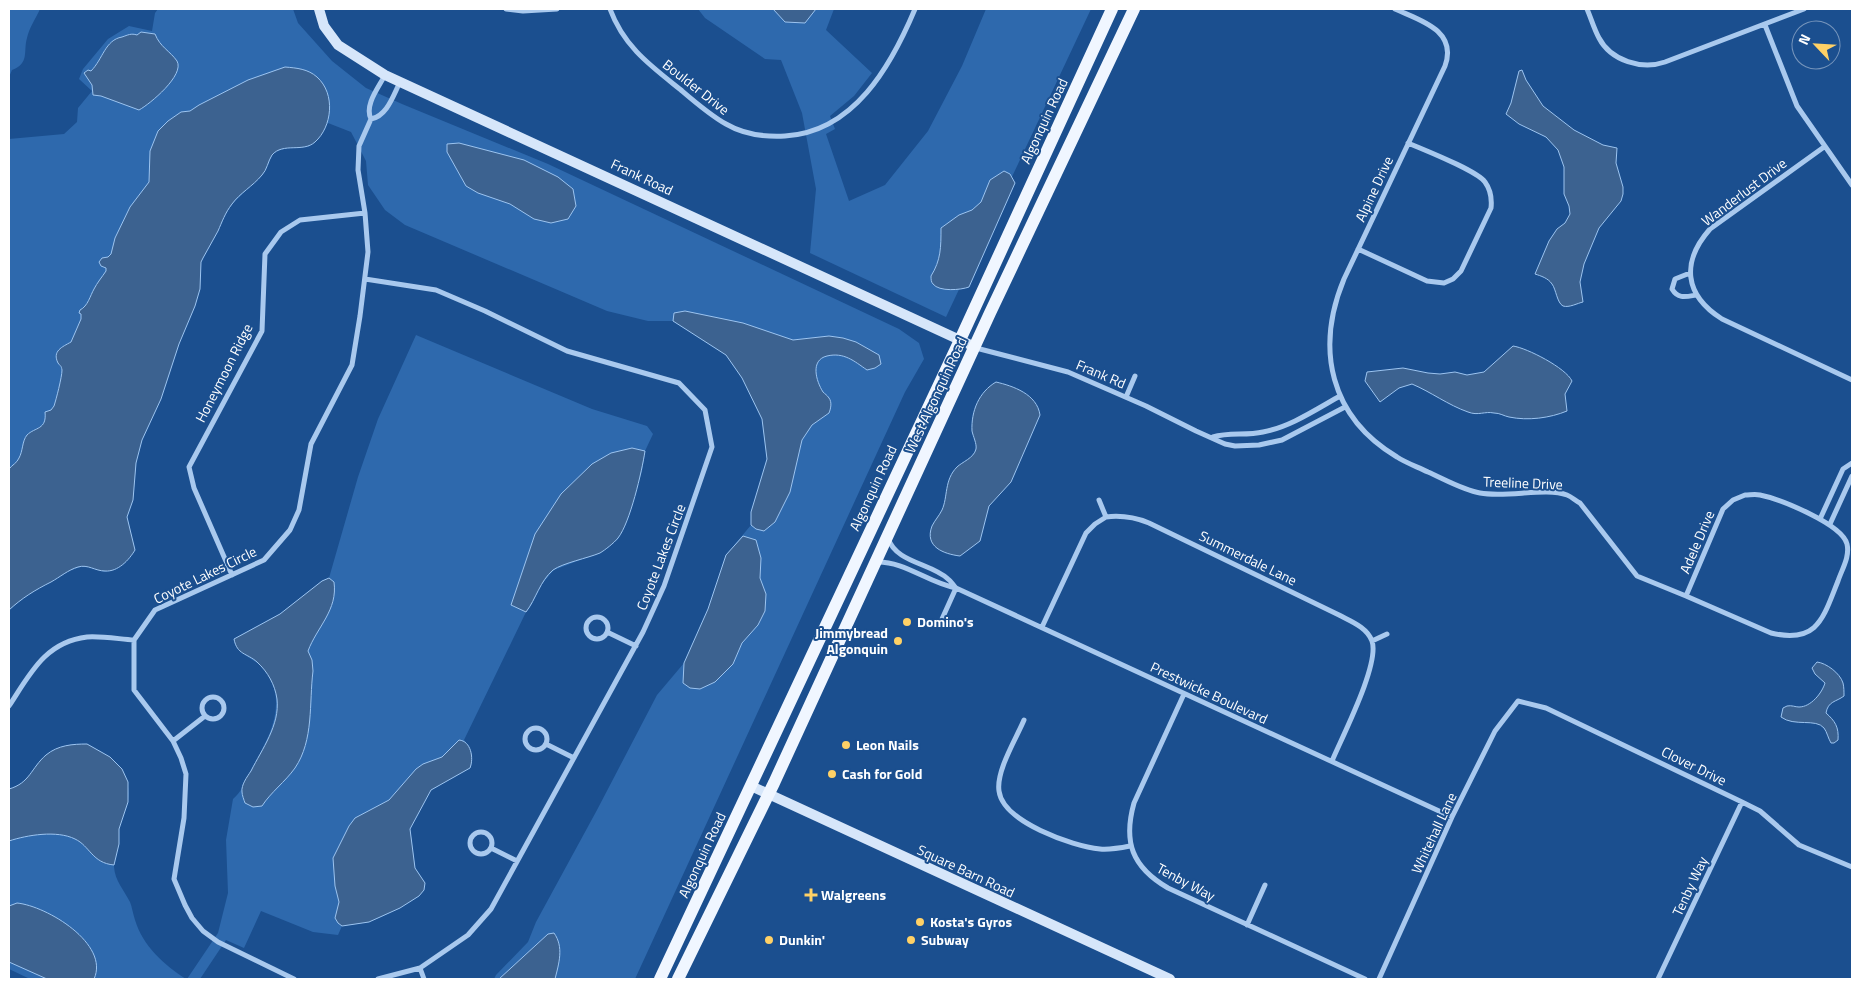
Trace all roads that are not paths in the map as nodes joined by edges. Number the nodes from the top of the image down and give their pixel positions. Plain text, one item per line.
1 (319, 9) edge
2 (506, 9) edge
3 (557, 9) edge
4 (610, 9) edge
5 (916, 9) edge
6 (1112, 9) edge
7 (1134, 9) edge
8 (1395, 9) edge
9 (1587, 9) edge
10 (1804, 9) edge
11 (1764, 25) junction
12 (385, 75) junction
13 (400, 82) junction
14 (370, 117) junction
15 (1408, 143) junction
16 (1824, 147) junction
17 (1852, 185) edge
18 (365, 213) junction
19 (1358, 249) junction
20 (1690, 274) junction
21 (365, 279) junction
22 (1696, 295) junction
23 (960, 340) junction
24 (975, 347) junction
25 (1135, 376) dead end
26 (1852, 380) edge
27 (1340, 396) junction
28 (1126, 397) junction
29 (1346, 407) junction
30 (1212, 437) junction
31 (1852, 464) edge
32 (1852, 472) edge
33 (1852, 476) edge
34 (1100, 500) dead end
35 (1106, 518) junction
36 (1820, 519) junction
37 (1830, 524) junction
38 (890, 531) junction
39 (875, 562) junction
40 (232, 575) junction
41 (956, 588) junction
42 (1686, 596) junction
43 (942, 619) dead end
44 (1042, 627) junction
45 (607, 632) junction
46 (1387, 634) dead end
47 (134, 640) junction
48 (1372, 641) junction
49 (636, 646) junction
50 (1184, 694) junction
51 (1518, 701) joint
52 (9, 706) edge
53 (204, 716) junction
54 (1024, 720) dead end
55 (173, 742) junction
56 (546, 744) junction
57 (574, 758) junction
58 (1332, 761) junction
59 (751, 786) junction
60 (768, 794) junction
61 (1742, 802) junction
62 (1452, 818) junction
63 (1130, 846) junction
64 (491, 848) junction
65 (518, 860) junction
66 (1852, 867) edge
67 (1265, 885) dead end
68 (1247, 925) junction
69 (420, 968) junction
70 (294, 979) edge
71 (378, 979) edge
72 (424, 979) edge
73 (660, 979) edge
74 (678, 979) edge
75 (1170, 979) edge
76 (1365, 979) edge
77 (1379, 979) edge
78 (1658, 979) edge

1 - 12 street, Frank Road
2 - 3 street
4 - 5 street, Boulder Drive
6 - 23 main road, Algonquin Road
7 - 24 main road, West Algonquin Road
8 - 15 street, Alpine Drive
9 - 11 street
10 - 11 street
11 - 16 street
12 - 13 street, Frank Road
12 - 14 street, Coyote Lakes Circle
13 - 14 street, Coyote Lakes Circle
13 - 23 street, Frank Road
14 - 18 street, Coyote Lakes Circle
15 - 19 street, Alpine Drive
15 - 19 street
16 - 17 street
16 - 20 street, Wanderlust Drive
18 - 21 street, Coyote Lakes Circle
18 - 40 street, Honeymoon Ridge
19 - 27 street, Alpine Drive
20 - 22 street
20 - 22 street
21 - 40 street, Coyote Lakes Circle
21 - 49 street, Coyote Lakes Circle
22 - 26 street
23 - 24 street, Frank Road
23 - 59 main road, Algonquin Road
24 - 28 street, Frank Rd
24 - 38 main road, West Algonquin Road
25 - 28 street
27 - 29 street, Alpine Drive
27 - 30 street
28 - 30 street, Frank Rd
29 - 30 street, Frank Rd
29 - 42 street, Treeline Drive
31 - 32 street
31 - 36 street
33 - 37 street
34 - 35 street
35 - 44 street
35 - 48 street, Summerdale Lane
36 - 37 street
36 - 42 street, Adele Drive
37 - 42 street, Adele Drive
38 - 39 main road, West Algonquin Road
38 - 41 street, Prestwicke Boulevard
39 - 41 street, Prestwicke Boulevard
39 - 60 main road, West Algonquin Road
40 - 47 street, Coyote Lakes Circle
41 - 43 street
41 - 44 street, Prestwicke Boulevard
44 - 50 street, Prestwicke Boulevard
45 - 45 street
45 - 49 street
46 - 48 street
47 - 52 street
47 - 55 street
48 - 58 street
49 - 57 street, Coyote Lakes Circle
50 - 58 street, Prestwicke Boulevard
50 - 63 street
51 - 61 street, Clover Drive
51 - 62 street, Whitehall Lane
53 - 53 street
53 - 55 street
54 - 63 street
55 - 70 street
56 - 56 street
56 - 57 street
57 - 65 street, Coyote Lakes Circle
58 - 62 street, Prestwicke Boulevard
59 - 60 street, Square Barn Road
59 - 73 main road, Algonquin Road
60 - 74 main road
60 - 75 street, Square Barn Road
61 - 66 street, Clover Drive
61 - 78 street, Tenby Way
62 - 77 street, Whitehall Lane
63 - 68 street, Tenby Way
64 - 64 street
64 - 65 street
65 - 69 street, Coyote Lakes Circle
67 - 68 street
68 - 76 street, Tenby Way
69 - 71 street, Coyote Lakes Circle
69 - 72 street

